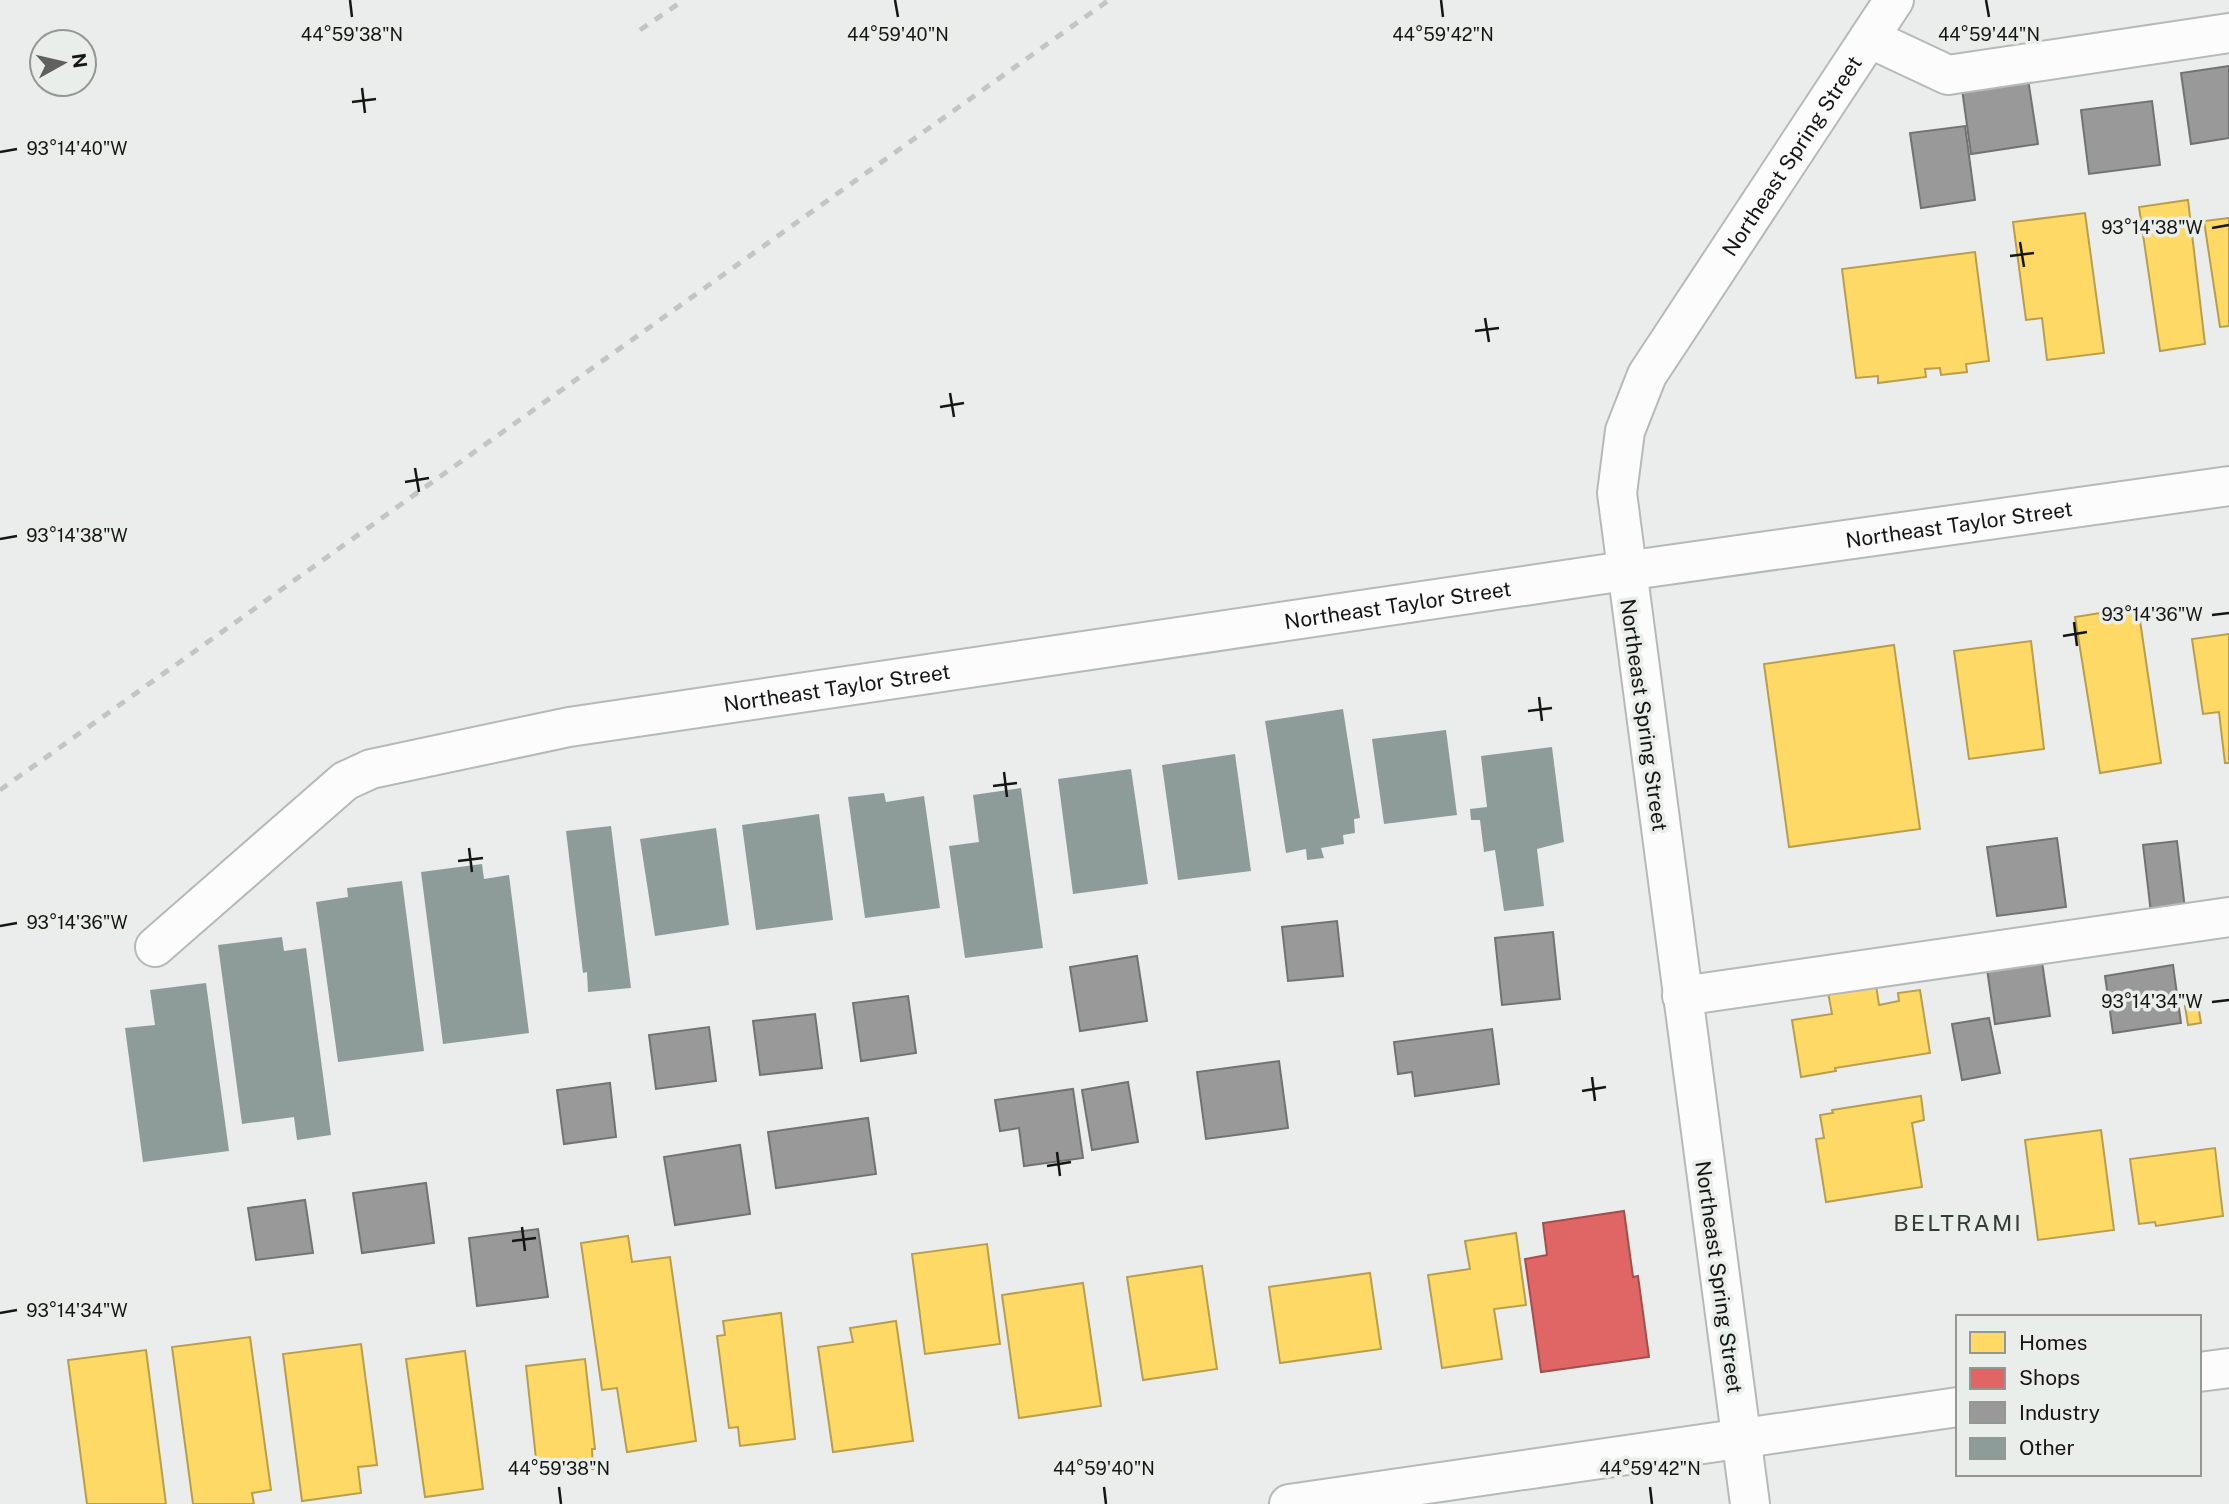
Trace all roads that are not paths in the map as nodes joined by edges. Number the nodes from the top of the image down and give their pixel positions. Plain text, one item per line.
1 (1894, 0) edge
2 (2229, 33) edge
3 (1869, 38) junction
4 (2229, 486) edge
5 (1625, 571) junction
6 (2229, 918) edge
7 (155, 947) dead end
8 (1682, 996) junction
9 (2229, 1368) edge
10 (2201, 1372) edge
11 (1956, 1407) edge
12 (1741, 1437) junction
13 (1289, 1504) edge
14 (1750, 1504) edge

1 - 3 street, Northeast Spring Street
2 - 3 street
3 - 5 street, Northeast Spring Street
4 - 5 street, Northeast Taylor Street
5 - 7 street, Northeast Taylor Street
5 - 8 street, Northeast Spring Street
6 - 8 street
8 - 12 street, Northeast Spring Street
9 - 10 street
11 - 12 street
12 - 13 street
12 - 14 street, Northeast Spring Street

